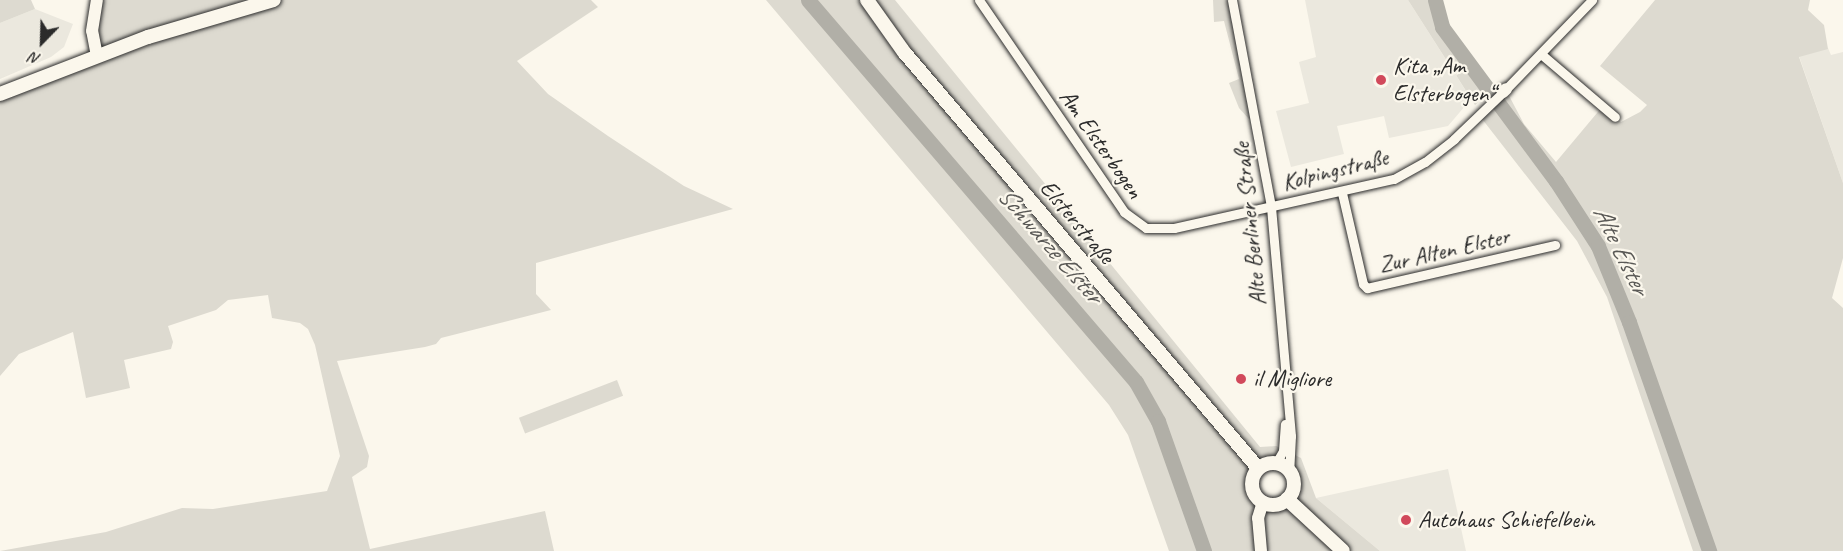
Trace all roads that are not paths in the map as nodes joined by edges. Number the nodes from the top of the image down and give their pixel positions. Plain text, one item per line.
1 (97, 0) edge
2 (274, 0) edge
3 (867, 0) edge
4 (979, 0) edge
5 (1232, 0) edge
6 (1592, 0) edge
7 (1541, 54) junction
8 (97, 56) junction
9 (0, 94) edge
10 (1615, 117) dead end
11 (1342, 193) junction
12 (1271, 207) junction
13 (1555, 245) dead end
14 (1287, 410) junction
15 (1276, 463) junction
16 (1258, 468) junction
17 (1289, 470) junction
18 (1287, 500) junction
19 (1263, 502) junction
20 (1261, 551) edge
21 (1343, 551) edge

1 - 8 street
2 - 8 main road
3 - 16 main road, Elsterstraße
4 - 12 street, Am Elsterbogen
5 - 12 street, Alte Berliner Straße
6 - 7 street, Kolpingstraße
7 - 10 street
7 - 11 street, Kolpingstraße
8 - 9 main road
11 - 12 street, Kolpingstraße
11 - 13 street, Zur Alten Elster
12 - 14 street, Alte Berliner Straße
14 - 15 street, Alte Berliner Straße
14 - 17 street, Alte Berliner Straße
15 - 16 main road
15 - 17 main road
16 - 19 main road
17 - 18 main road
18 - 19 main road
18 - 21 main road
19 - 20 street

